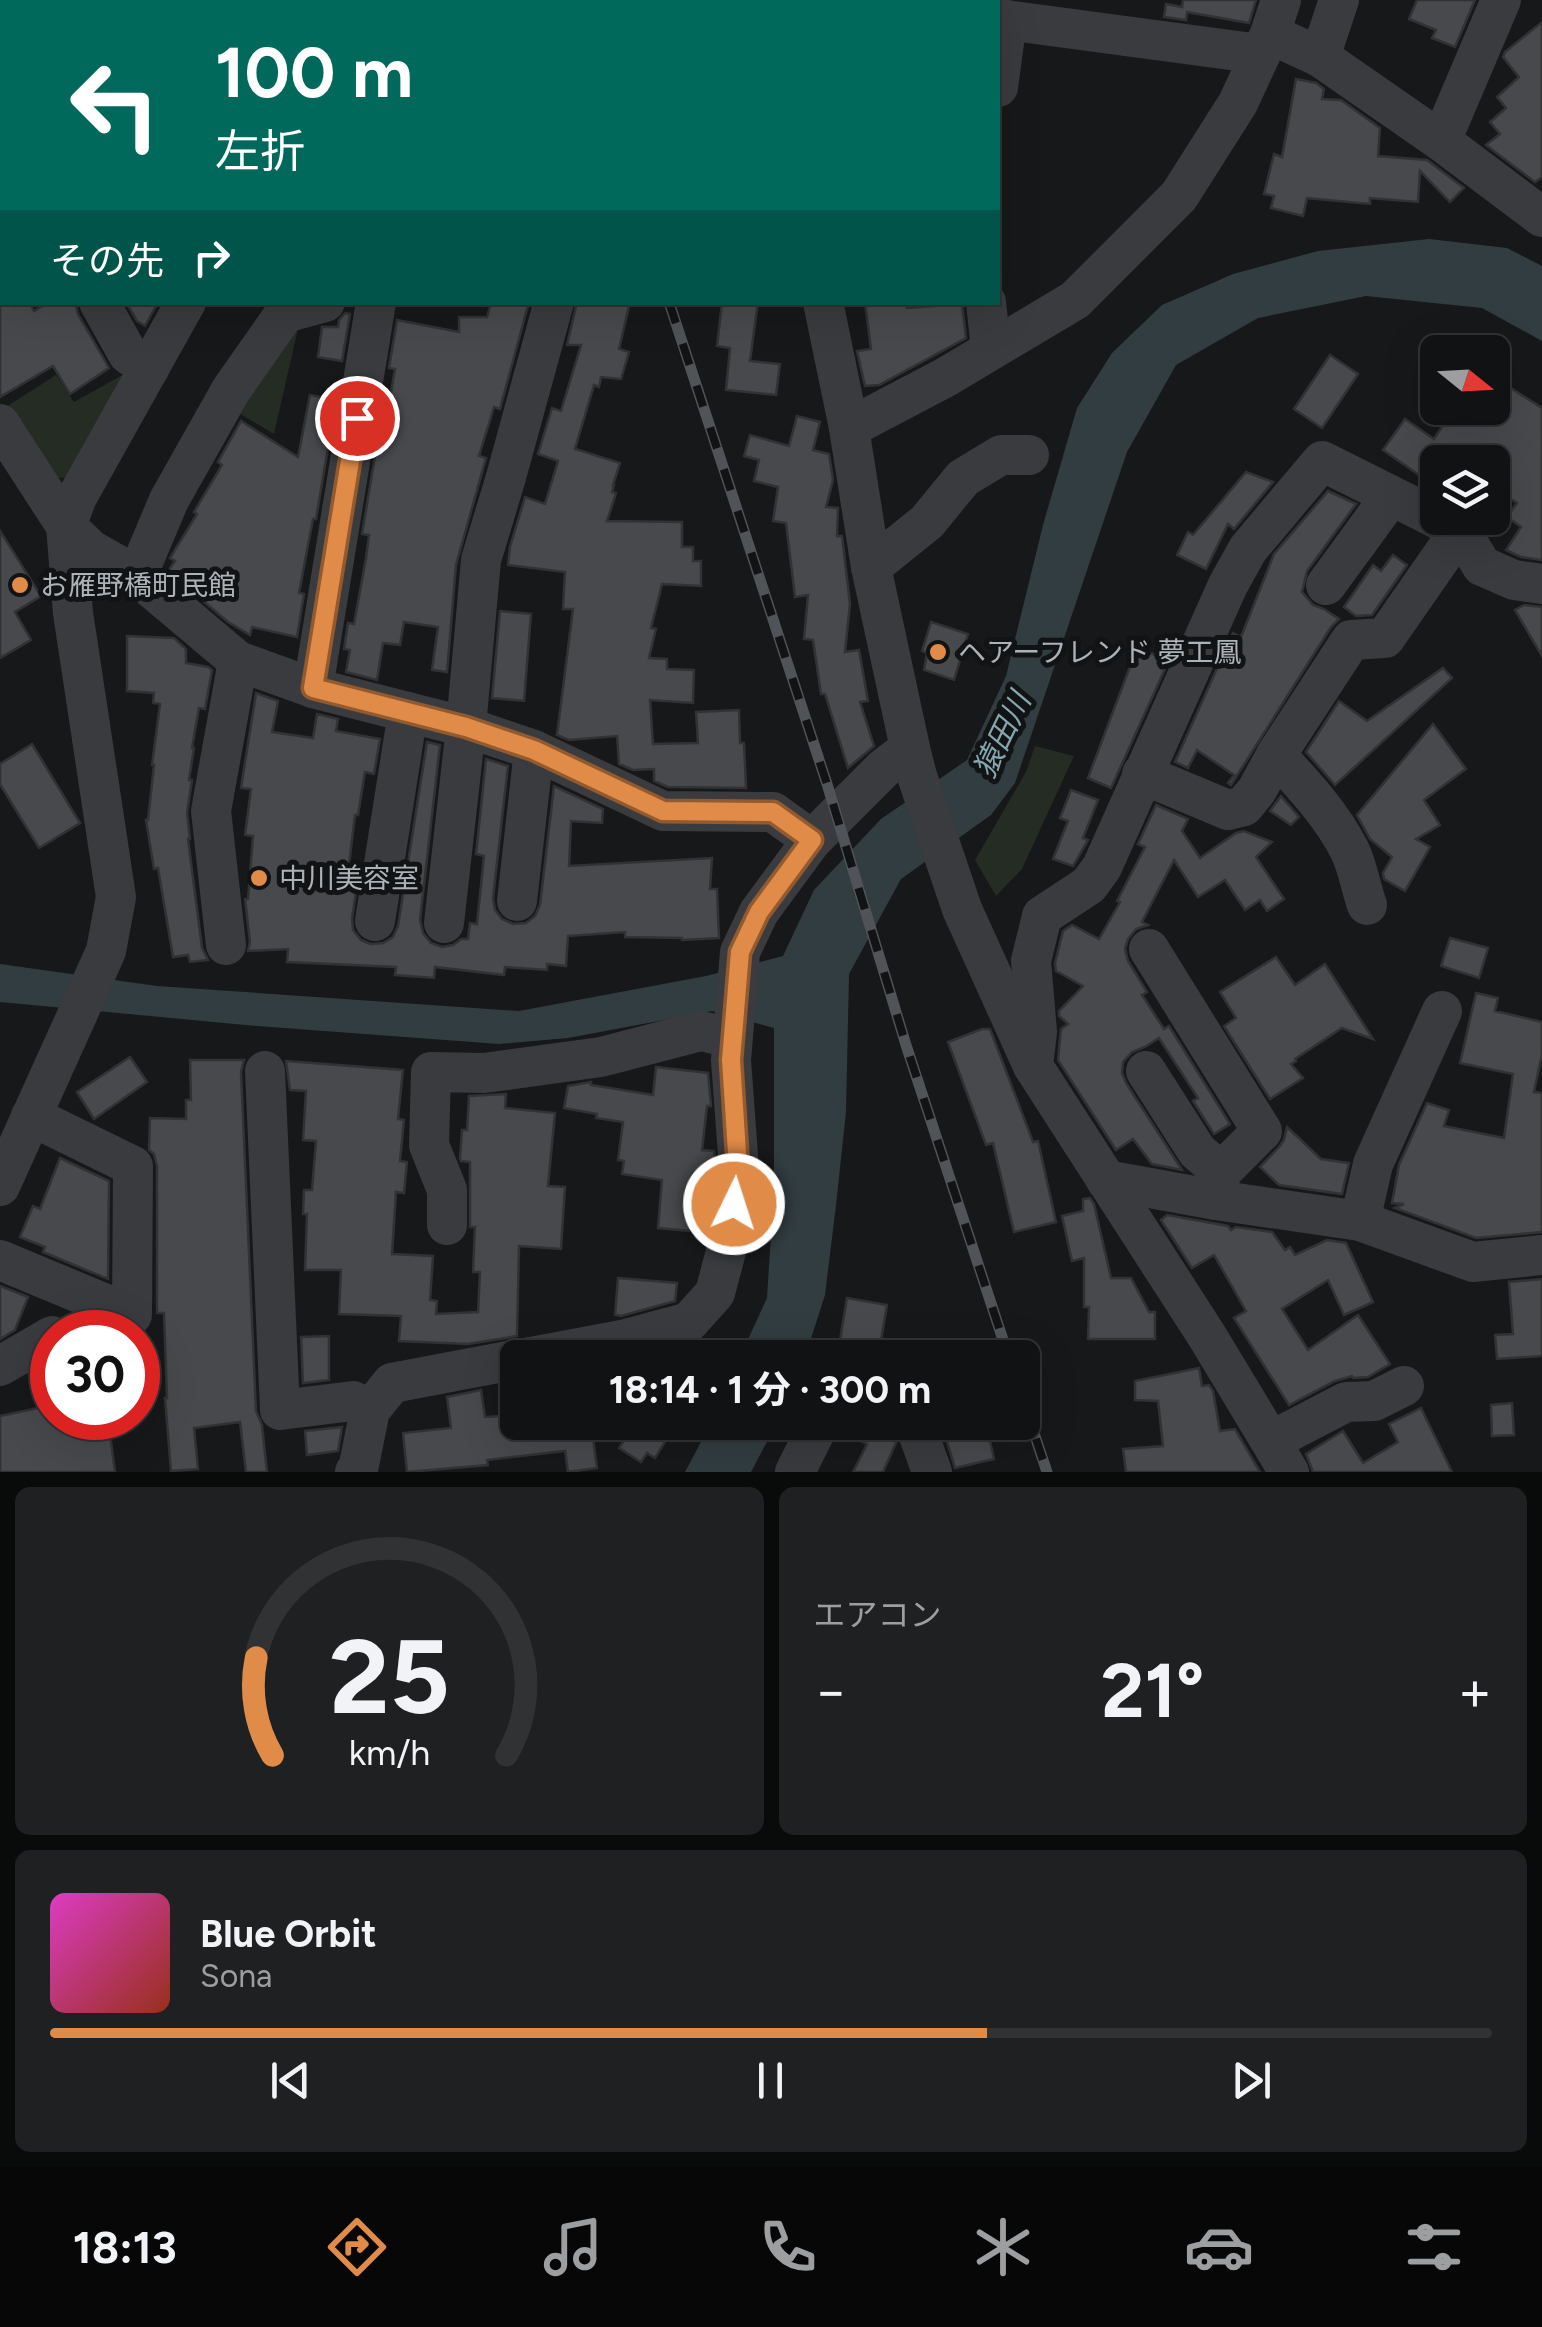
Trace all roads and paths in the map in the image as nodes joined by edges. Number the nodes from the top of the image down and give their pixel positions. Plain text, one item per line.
1 (1339, 0) edge
2 (1501, 0) edge
3 (1002, 20) edge
4 (1270, 29) edge
5 (1000, 54) edge
6 (1320, 57) junction
7 (1440, 141) junction
8 (1542, 217) edge
9 (101, 305) edge
10 (184, 305) edge
11 (314, 305) edge
12 (376, 305) edge
13 (553, 305) edge
14 (824, 305) edge
15 (986, 305) edge
16 (991, 350) junction
17 (148, 369) junction
18 (0, 424) edge
19 (849, 428) junction
20 (1029, 456) dead end
21 (1392, 496) junction
22 (1420, 510) edge
23 (66, 526) junction
24 (1457, 535) edge
25 (1463, 535) edge
26 (871, 567) junction
27 (137, 576) junction
28 (1542, 584) edge
29 (1326, 585) dead end
30 (238, 662) junction
31 (313, 688) junction
32 (408, 712) junction
33 (466, 727) junction
34 (534, 750) junction
35 (1276, 756) junction
36 (913, 762) junction
37 (1142, 774) junction
38 (812, 840) junction
39 (517, 901) dead end
40 (1366, 906) dead end
41 (1042, 916) junction
42 (376, 921) dead end
43 (444, 922) dead end
44 (973, 933) junction
45 (226, 945) dead end
46 (1149, 949) dead end
47 (1442, 1011) dead end
48 (733, 1032) junction
49 (1033, 1066) junction
50 (265, 1071) dead end
51 (1146, 1071) dead end
52 (31, 1116) junction
53 (1106, 1180) junction
54 (0, 1186) edge
55 (1218, 1186) junction
56 (1360, 1221) junction
57 (447, 1224) dead end
58 (1542, 1255) edge
59 (0, 1260) edge
60 (82, 1294) junction
61 (75, 1310) edge
62 (622, 1340) edge
63 (30, 1349) edge
64 (500, 1362) edge
65 (0, 1366) edge
66 (1404, 1386) dead end
67 (370, 1410) junction
68 (811, 1440) edge
69 (920, 1440) edge
70 (1280, 1456) edge
71 (358, 1471) edge
72 (795, 1472) edge
73 (932, 1472) edge

1 - 6 street
2 - 7 street
3 - 4 street
3 - 5 street
4 - 6 street
4 - 16 street
6 - 7 street
7 - 8 street
9 - 17 street
10 - 17 street
11 - 27 street
12 - 31 street
13 - 33 street
14 - 19 street
15 - 16 street
16 - 19 street
17 - 23 street
18 - 23 street
19 - 26 street
20 - 26 street
21 - 22 street
21 - 29 street
21 - 37 street
23 - 27 street
23 - 52 street
24 - 35 street
25 - 28 street
26 - 36 street
27 - 30 street
30 - 31 street
30 - 45 street
31 - 32 street
32 - 33 street
32 - 42 street
33 - 34 street
33 - 43 street
34 - 38 street
34 - 39 street
35 - 37 street
35 - 40 street
36 - 38 street
36 - 44 street
37 - 41 street
38 - 48 street
41 - 44 street
41 - 49 street
44 - 49 street
46 - 55 street
47 - 56 street
48 - 57 street
48 - 62 street
49 - 53 street
50 - 67 street
51 - 55 street
52 - 54 street
52 - 60 street
53 - 55 street
53 - 70 street
55 - 56 street
56 - 58 street
59 - 60 street
60 - 61 street
63 - 65 street
64 - 67 street
66 - 70 street
67 - 71 street
68 - 72 street
69 - 73 street

